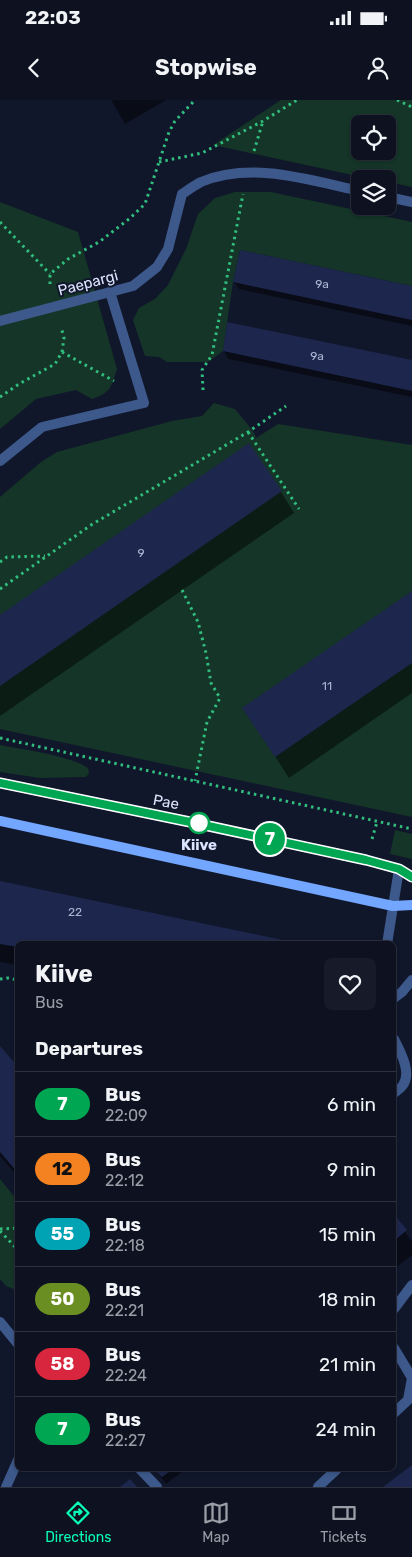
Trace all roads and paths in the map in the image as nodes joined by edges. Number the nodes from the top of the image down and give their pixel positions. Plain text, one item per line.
1 (195, 100) edge
2 (297, 100) edge
3 (397, 100) edge
4 (412, 107) edge
5 (263, 121) junction
6 (247, 172) junction
7 (351, 189) edge
8 (396, 199) edge
9 (412, 202) edge
10 (0, 222) edge
11 (50, 274) dead end
12 (110, 292) junction
13 (0, 321) edge
14 (62, 352) dead end
15 (203, 390) dead end
16 (142, 396) junction
17 (286, 406) dead end
18 (248, 432) junction
19 (0, 461) edge
20 (299, 509) dead end
21 (46, 556) junction
22 (0, 562) edge
23 (0, 589) edge
24 (182, 590) dead end
25 (0, 738) edge
26 (194, 781) junction
27 (0, 783) edge
28 (0, 821) edge
29 (412, 829) edge
30 (399, 869) junction
31 (412, 877) edge
32 (412, 905) edge
33 (393, 906) junction
34 (388, 941) edge
35 (0, 979) edge
36 (15, 979) edge
37 (412, 980) edge
38 (396, 996) edge
39 (396, 1042) edge
40 (396, 1091) edge
41 (15, 1228) edge
42 (0, 1230) edge
43 (15, 1247) edge
44 (412, 1285) edge
45 (396, 1305) edge
46 (0, 1322) edge
47 (15, 1340) edge
48 (396, 1351) edge
49 (396, 1411) edge
50 (15, 1467) edge
51 (142, 1471) edge
52 (335, 1471) edge
53 (6, 1487) edge
54 (158, 1487) edge
55 (318, 1487) edge

1 - 5 path
2 - 5 path
3 - 4 path
5 - 6 path
6 - 7 street, Paepargi
6 - 12 street, Paepargi
6 - 15 path
8 - 9 street
10 - 11 path
12 - 13 street, Paepargi
12 - 16 street
14 - 16 path
16 - 19 street
17 - 18 path
18 - 20 path
18 - 21 path
21 - 22 path
21 - 23 path
24 - 26 path
25 - 26 path
26 - 29 path
27 - 30 main road, Pae
28 - 33 main road
30 - 31 main road, Pae
30 - 33 street
32 - 33 main road
33 - 34 street
35 - 36 path
37 - 38 street
39 - 40 street
41 - 42 path
42 - 43 path
44 - 45 street
46 - 47 street
48 - 49 street
50 - 53 street
51 - 54 street
52 - 55 street

